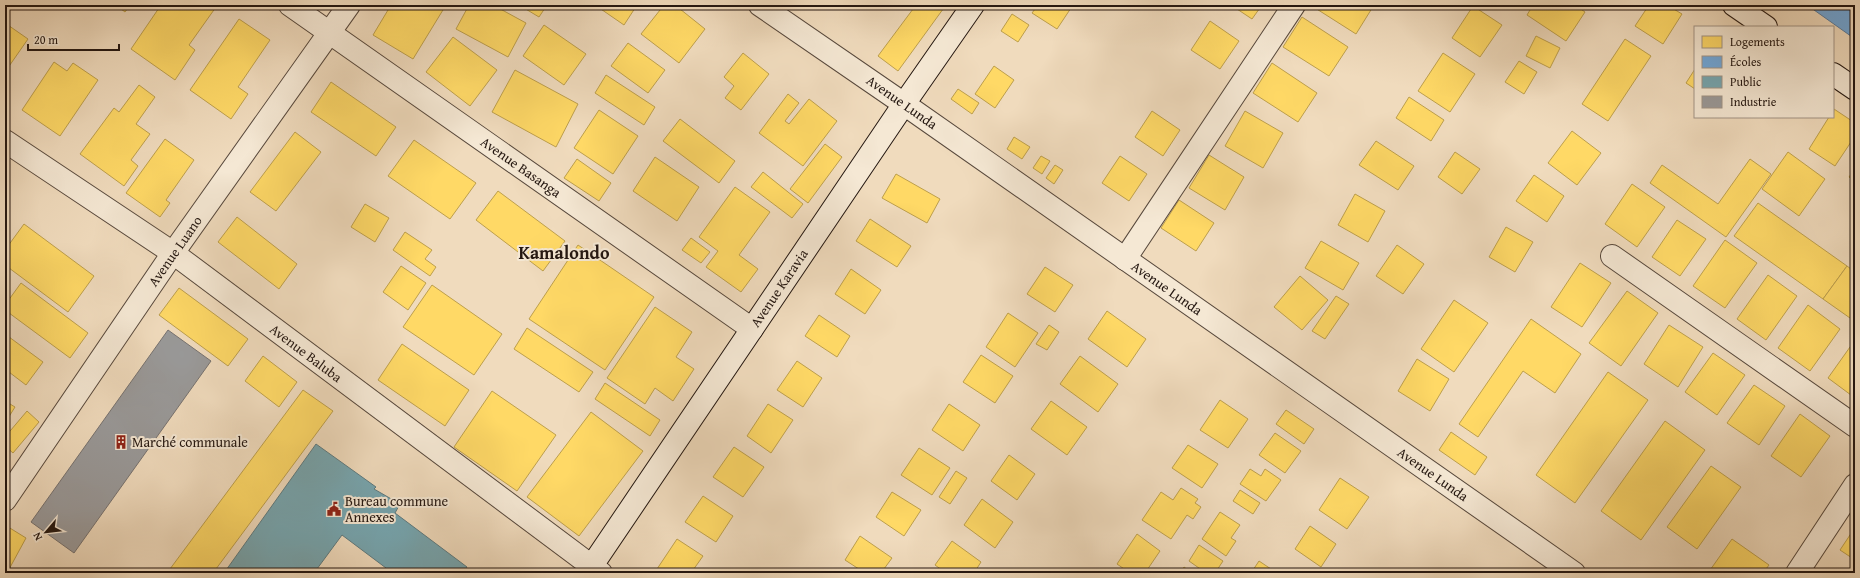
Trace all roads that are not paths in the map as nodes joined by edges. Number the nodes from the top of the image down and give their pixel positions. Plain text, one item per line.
1 (290, 5) edge
2 (348, 5) edge
3 (760, 5) edge
4 (973, 5) edge
5 (1294, 5) edge
6 (1734, 5) edge
7 (1765, 26) edge
8 (330, 32) junction
9 (1834, 75) edge
10 (1855, 89) edge
11 (904, 104) junction
12 (5, 141) edge
13 (173, 253) junction
14 (1612, 256) dead end
15 (1125, 259) junction
16 (752, 329) junction
17 (1855, 426) edge
18 (1855, 485) edge
19 (5, 500) edge
20 (594, 571) edge
21 (1574, 573) edge
22 (1796, 573) edge

1 - 8 street, Avenue Basanga
2 - 8 street, Avenue Luano
3 - 11 street, Avenue Lunda
4 - 11 street, Avenue Karavia
5 - 15 street
6 - 7 street
8 - 13 street, Avenue Luano
8 - 16 street, Avenue Basanga
9 - 10 street
11 - 15 street, Avenue Lunda
11 - 16 street, Avenue Karavia
12 - 13 street, Avenue Baluba
13 - 19 street, Avenue Luano
13 - 20 street, Avenue Baluba
14 - 17 street
15 - 21 street, Avenue Lunda
16 - 20 street, Avenue Karavia
18 - 22 street

